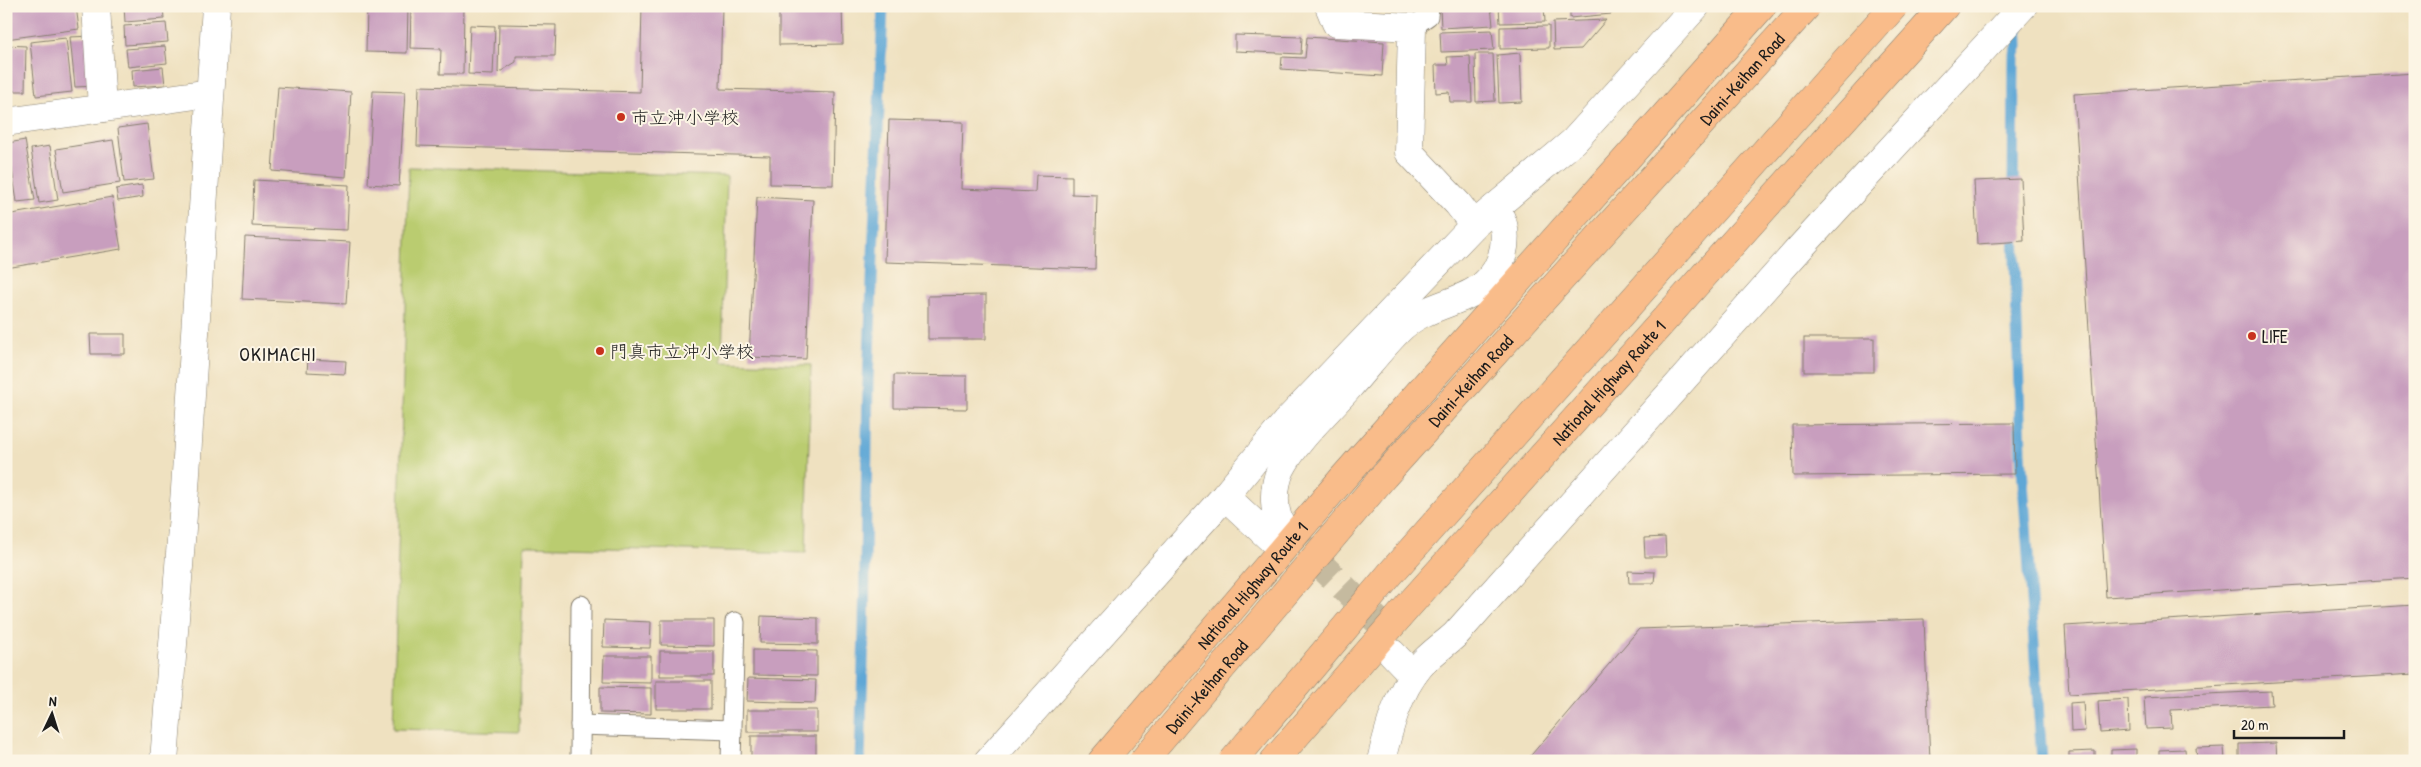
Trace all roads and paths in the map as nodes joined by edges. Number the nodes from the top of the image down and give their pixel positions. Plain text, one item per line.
1 (96, 6) edge
2 (216, 6) edge
3 (1329, 6) edge
4 (1696, 6) edge
5 (1762, 6) edge
6 (1807, 6) edge
7 (1894, 6) edge
8 (1945, 6) edge
9 (2022, 6) edge
10 (1420, 16) edge
11 (210, 93) junction
12 (102, 108) junction
13 (6, 122) edge
14 (1495, 208) junction
15 (1466, 215) junction
16 (1225, 496) junction
17 (580, 605) dead end
18 (736, 622) dead end
19 (1397, 649) tunnel mouth
20 (1417, 669) junction
21 (580, 725) junction
22 (732, 730) junction
23 (164, 761) edge
24 (580, 761) edge
25 (732, 761) edge
26 (988, 761) edge
27 (1102, 761) edge
28 (1143, 761) edge
29 (1233, 761) edge
30 (1274, 761) edge
31 (1381, 761) edge

1 - 12 street
2 - 11 street
3 - 10 street
4 - 14 street
5 - 27 highway, National Highway Route 1
6 - 28 highway, Daini-Keihan Road, bridge
7 - 29 highway, bridge
8 - 30 highway, National Highway Route 1
9 - 20 street
10 - 15 street
11 - 12 street
11 - 23 street
12 - 13 street
14 - 15 street
14 - 16 street
15 - 16 street
16 - 26 street
17 - 21 lane
18 - 22 lane
19 - 20 street
20 - 31 street
21 - 22 lane
21 - 24 lane
22 - 25 lane

